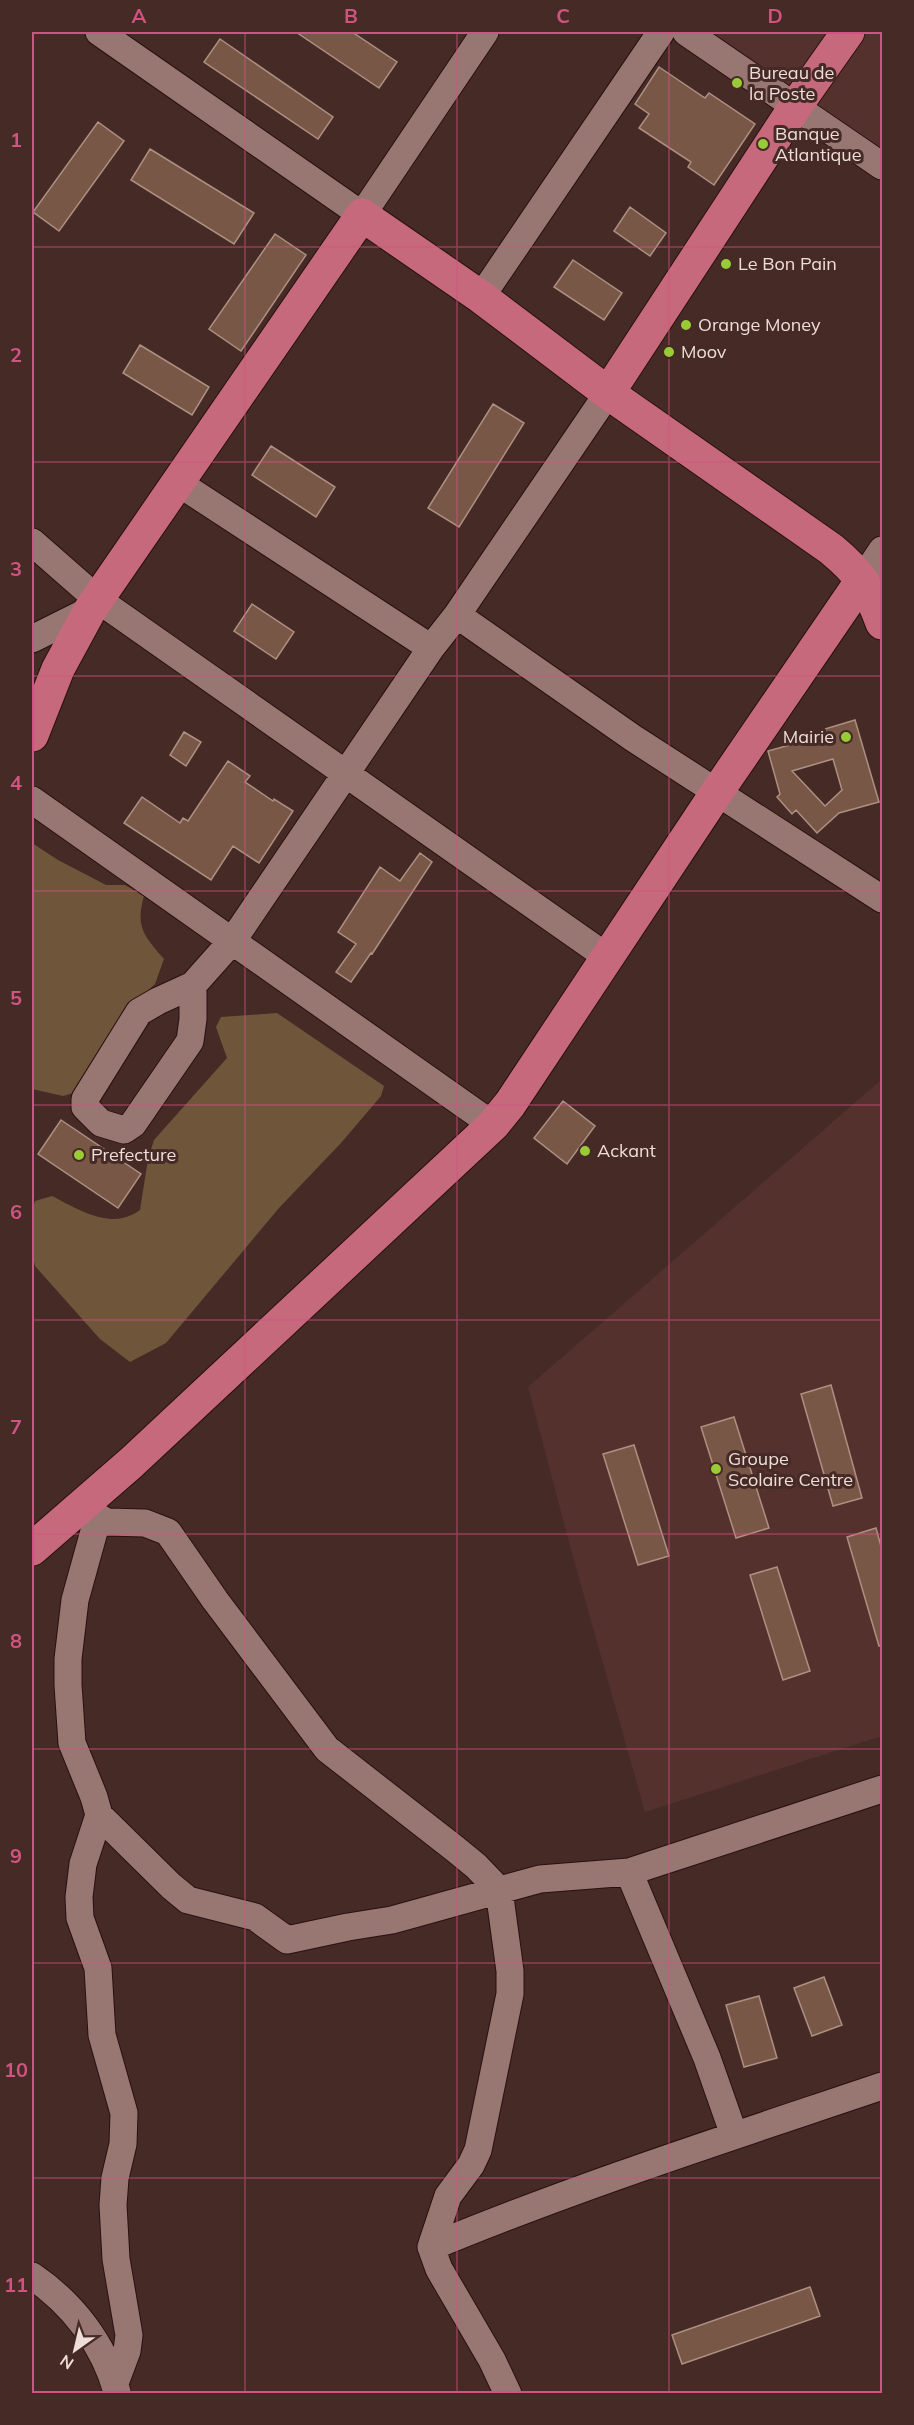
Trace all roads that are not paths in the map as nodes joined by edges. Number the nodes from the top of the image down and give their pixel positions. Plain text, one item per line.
1 (99, 32) edge
2 (485, 32) edge
3 (661, 32) edge
4 (686, 32) edge
5 (848, 32) edge
6 (795, 107) junction
7 (882, 166) edge
8 (362, 215) junction
9 (481, 297) junction
10 (608, 393) junction
11 (177, 482) junction
12 (32, 542) edge
13 (882, 550) edge
14 (862, 580) junction
15 (93, 605) junction
16 (457, 615) junction
17 (882, 623) edge
18 (32, 639) edge
19 (431, 648) junction
20 (32, 735) edge
21 (345, 775) junction
22 (717, 792) junction
23 (32, 800) edge
24 (882, 899) edge
25 (233, 940) junction
26 (607, 957) junction
27 (193, 985) junction
28 (493, 1125) junction
29 (92, 1510) junction
30 (32, 1549) edge
31 (882, 1789) edge
32 (99, 1815) junction
33 (628, 1872) junction
34 (499, 1890) junction
35 (882, 2086) edge
36 (734, 2135) junction
37 (431, 2247) junction
38 (32, 2276) edge
39 (116, 2388) edge
40 (508, 2394) edge

1 - 8 street
2 - 8 street
3 - 9 street
4 - 6 street
5 - 6 main road
6 - 7 street
6 - 10 main road
8 - 9 main road
8 - 11 main road
9 - 10 main road
10 - 14 main road
10 - 16 street
11 - 15 main road
11 - 19 street
12 - 15 street
13 - 14 street
14 - 17 main road
14 - 22 main road
15 - 18 street
15 - 20 main road
15 - 21 street
16 - 19 street
16 - 22 street
19 - 21 street
21 - 25 street
21 - 26 street
22 - 24 street
22 - 26 main road
23 - 25 street
25 - 27 street
25 - 28 street
26 - 28 main road
27 - 27 street
28 - 29 main road
29 - 30 main road
29 - 32 street
29 - 34 street
31 - 33 street
32 - 34 street
32 - 39 street
33 - 34 street
33 - 36 street
34 - 37 street
35 - 36 street
36 - 37 street
37 - 40 street
38 - 39 street

